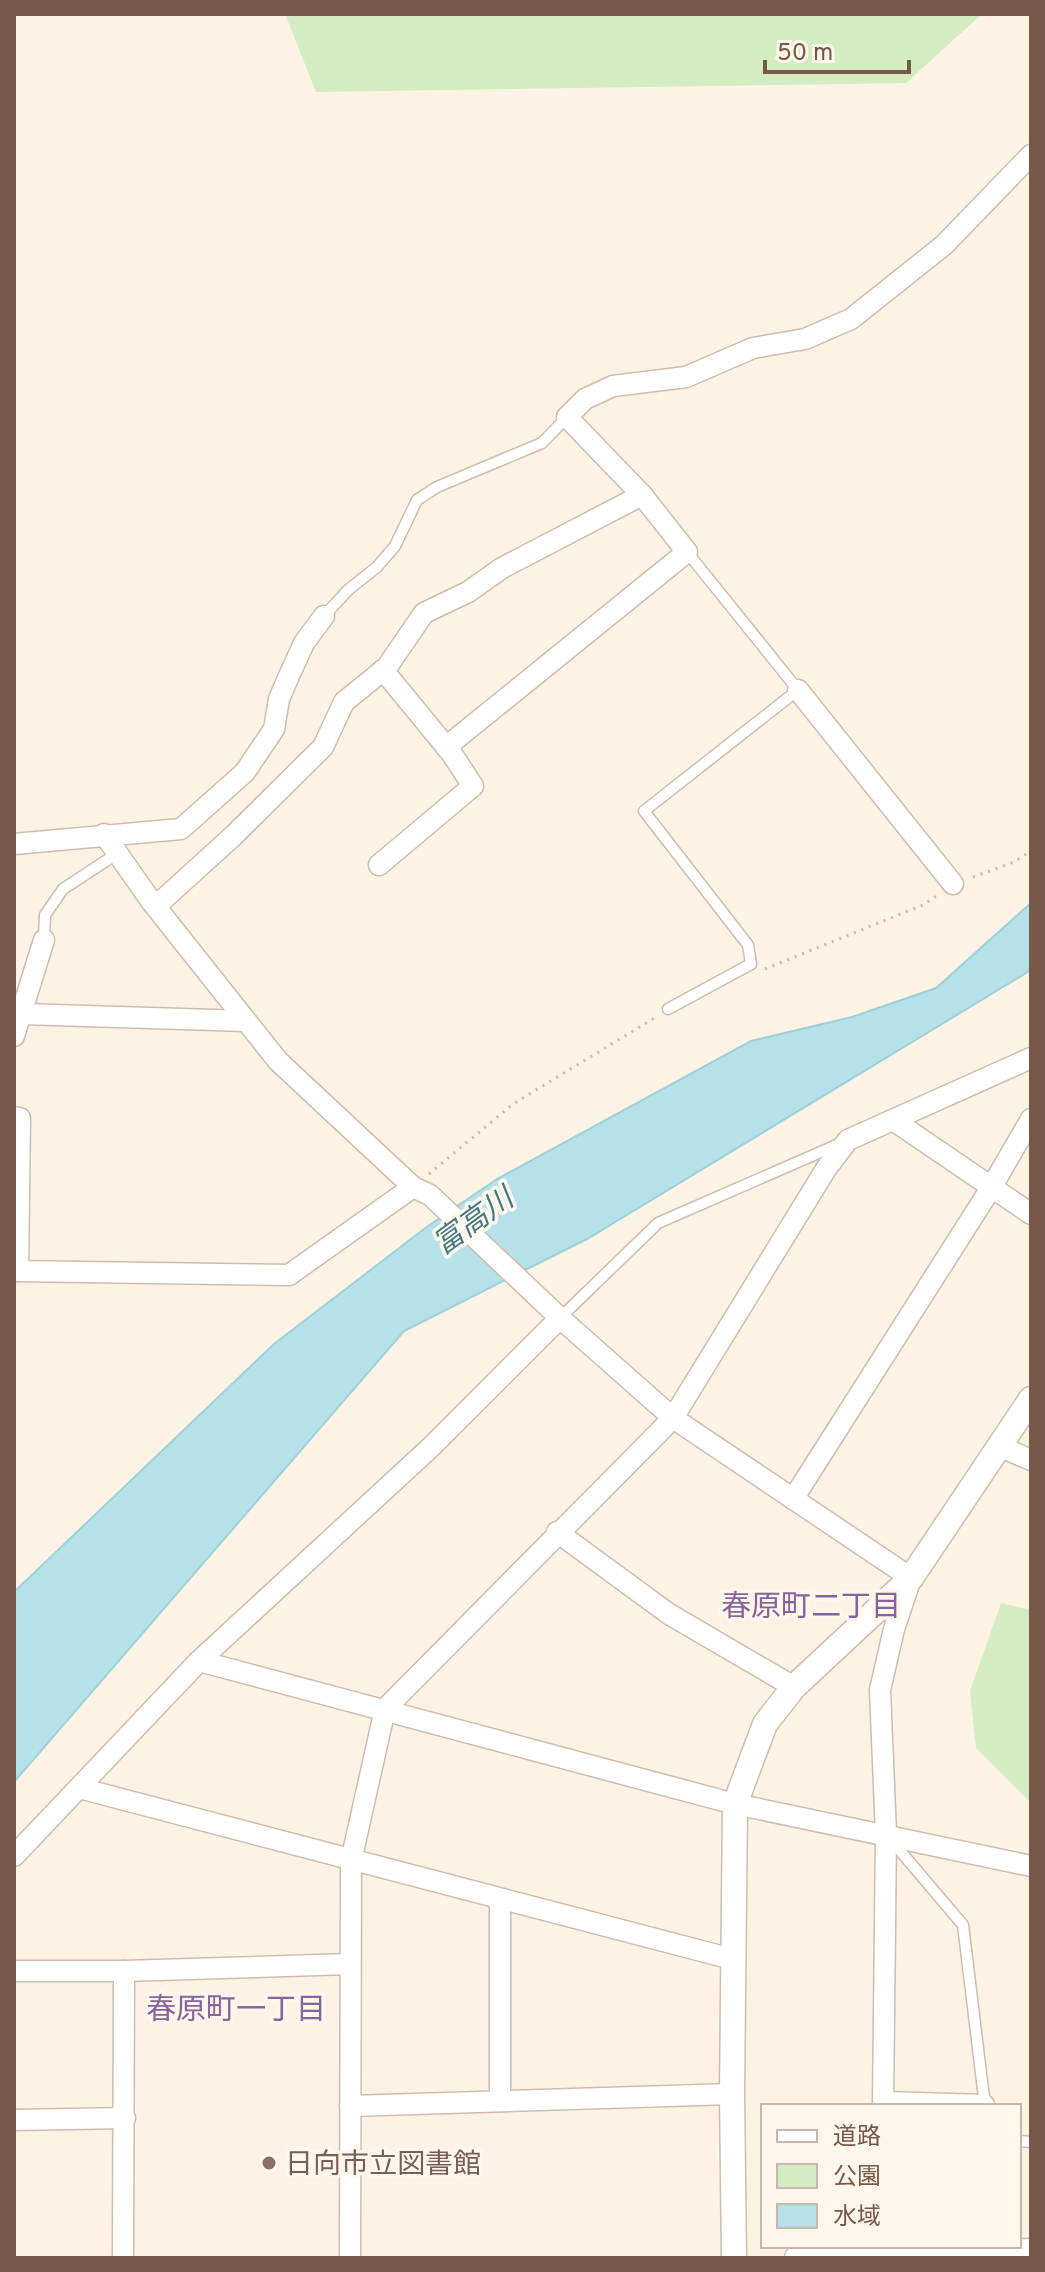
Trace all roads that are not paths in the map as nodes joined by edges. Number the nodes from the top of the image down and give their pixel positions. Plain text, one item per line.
1 (1031, 155) edge
2 (567, 417) junction
3 (642, 495) junction
4 (687, 552) junction
5 (324, 616) joint
6 (383, 670) junction
7 (798, 690) junction
8 (446, 747) junction
9 (104, 834) junction
10 (14, 844) edge
11 (118, 853) junction
12 (379, 865) dead end
13 (953, 884) dead end
14 (156, 906) junction
15 (44, 940) joint
16 (668, 1009) dead end
17 (22, 1014) junction
18 (246, 1021) junction
19 (14, 1036) edge
20 (1031, 1058) edge
21 (14, 1117) edge
22 (1031, 1119) edge
23 (893, 1120) junction
24 (848, 1140) junction
25 (991, 1188) junction
26 (421, 1191) junction
27 (1031, 1214) edge
28 (16, 1271) edge
29 (553, 1310) junction
30 (1031, 1399) edge
31 (673, 1418) junction
32 (1001, 1447) junction
33 (1031, 1460) edge
34 (793, 1499) junction
35 (557, 1532) junction
36 (911, 1578) junction
37 (199, 1661) junction
38 (794, 1687) junction
39 (385, 1709) junction
40 (79, 1788) junction
41 (735, 1804) junction
42 (886, 1834) junction
43 (14, 1856) edge
44 (351, 1861) junction
45 (1031, 1866) edge
46 (500, 1900) junction
47 (732, 1959) junction
48 (350, 1964) junction
49 (14, 1971) edge
50 (124, 1971) junction
51 (732, 2094) junction
52 (500, 2101) junction
53 (884, 2104) edge
54 (984, 2104) edge
55 (350, 2106) junction
56 (125, 2118) junction
57 (14, 2120) edge
58 (992, 2249) edge
59 (1031, 2251) edge
60 (882, 2253) edge
61 (123, 2258) edge
62 (350, 2258) edge
63 (734, 2258) edge
64 (797, 2258) edge

1 - 2 street
2 - 3 street
2 - 5 lane
3 - 4 street
3 - 6 street
4 - 7 lane
4 - 8 street
5 - 9 street
6 - 8 street
6 - 14 street
7 - 13 street
7 - 16 lane
8 - 12 street
9 - 10 street
9 - 11 street
11 - 14 street
11 - 15 lane
14 - 18 street
15 - 17 street
17 - 18 street
17 - 19 street
18 - 26 street
20 - 23 street
21 - 28 street
22 - 25 street
23 - 24 street
23 - 25 street
24 - 29 lane
24 - 31 street
25 - 27 street
25 - 34 street
26 - 28 street
26 - 29 street
29 - 31 street
29 - 37 street
30 - 32 street
31 - 34 street
31 - 35 street
32 - 33 street
32 - 36 street
34 - 36 street
35 - 38 street
35 - 39 street
36 - 38 street
36 - 42 street
37 - 39 street
37 - 40 street
38 - 41 street
39 - 41 street
39 - 44 street
40 - 43 street
40 - 44 street
41 - 42 street
41 - 47 street
42 - 45 street
42 - 53 street
42 - 54 lane
44 - 46 street
44 - 48 street
46 - 47 street
46 - 52 street
47 - 51 street
48 - 50 street
48 - 55 street
49 - 50 street
50 - 56 street
51 - 52 street
51 - 63 street
52 - 55 street
55 - 62 street
56 - 57 street
56 - 61 street
58 - 59 street
58 - 60 street
60 - 64 street

